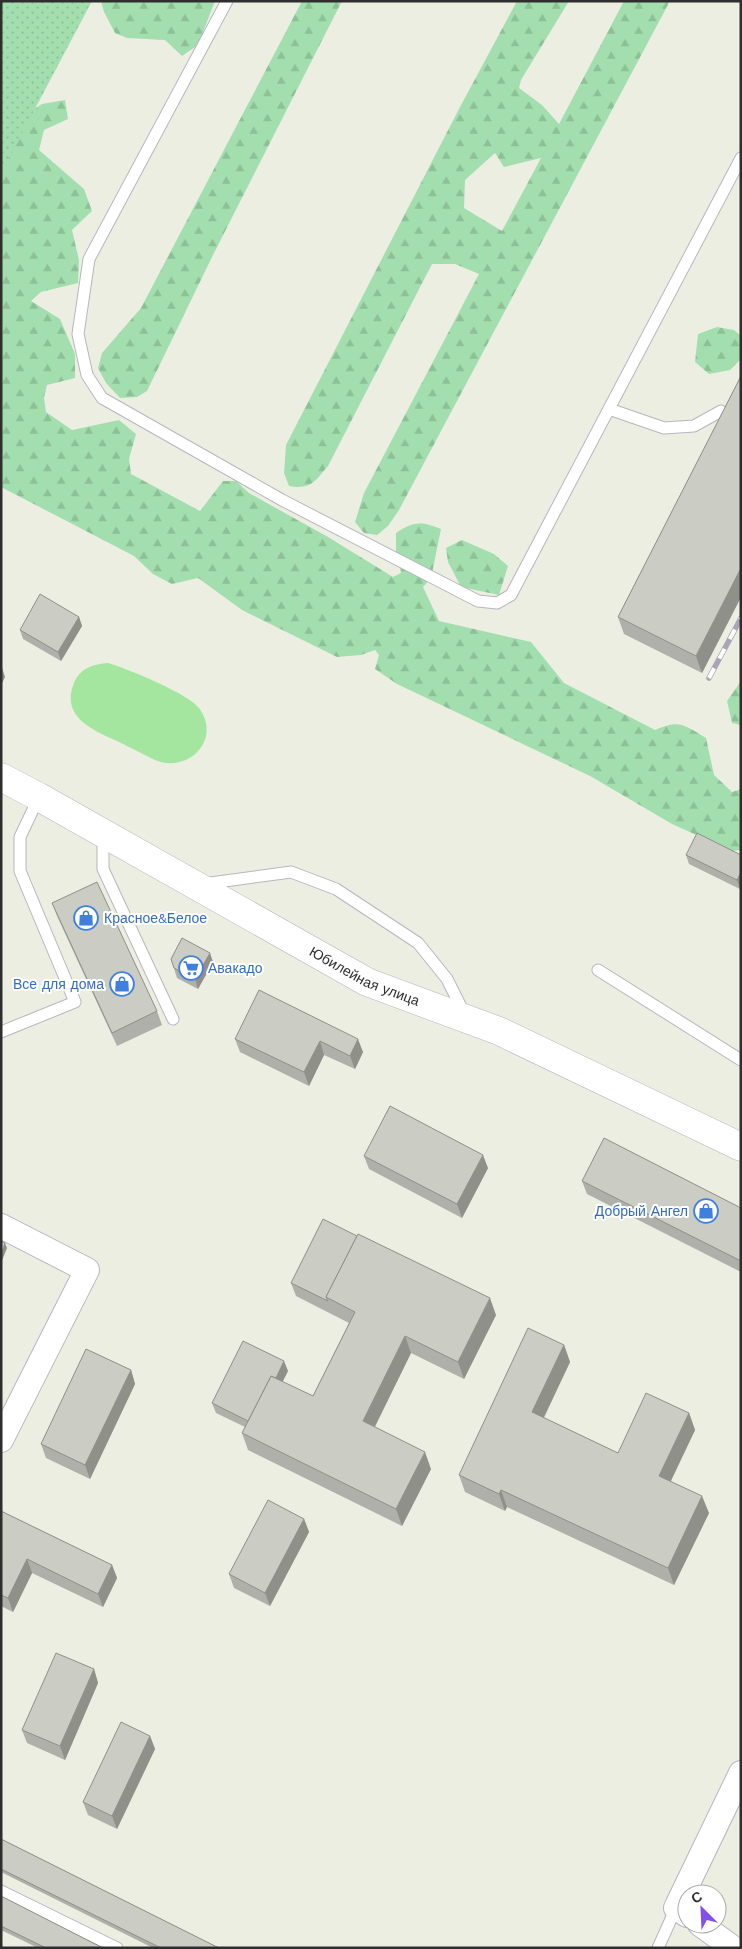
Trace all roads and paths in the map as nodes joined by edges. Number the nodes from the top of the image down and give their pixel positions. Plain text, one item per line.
1 (227, 1) edge
2 (741, 158) edge
3 (609, 409) junction
4 (721, 411) edge
5 (1, 777) edge
6 (39, 797) junction
7 (103, 833) junction
8 (196, 885) junction
9 (598, 970) dead end
10 (172, 1019) dead end
11 (467, 1019) junction
12 (1, 1032) edge
13 (741, 1060) edge
14 (741, 1147) edge
15 (1, 1226) edge
16 (1, 1440) edge
17 (741, 1773) edge
18 (694, 1884) edge
19 (1, 1891) edge
20 (677, 1919) edge
21 (714, 1934) edge
22 (117, 1948) edge
23 (658, 1948) edge
24 (733, 1948) edge

1 - 3 lane
2 - 3 lane
3 - 4 lane
5 - 6 street, Юбилейная улица
6 - 7 street, Юбилейная улица
6 - 12 lane
7 - 8 street, Юбилейная улица
7 - 10 lane
8 - 11 street, Юбилейная улица
8 - 11 lane
9 - 13 lane
11 - 14 street, Юбилейная улица
15 - 16 street
17 - 18 street
19 - 22 lane
20 - 23 lane
21 - 24 street

